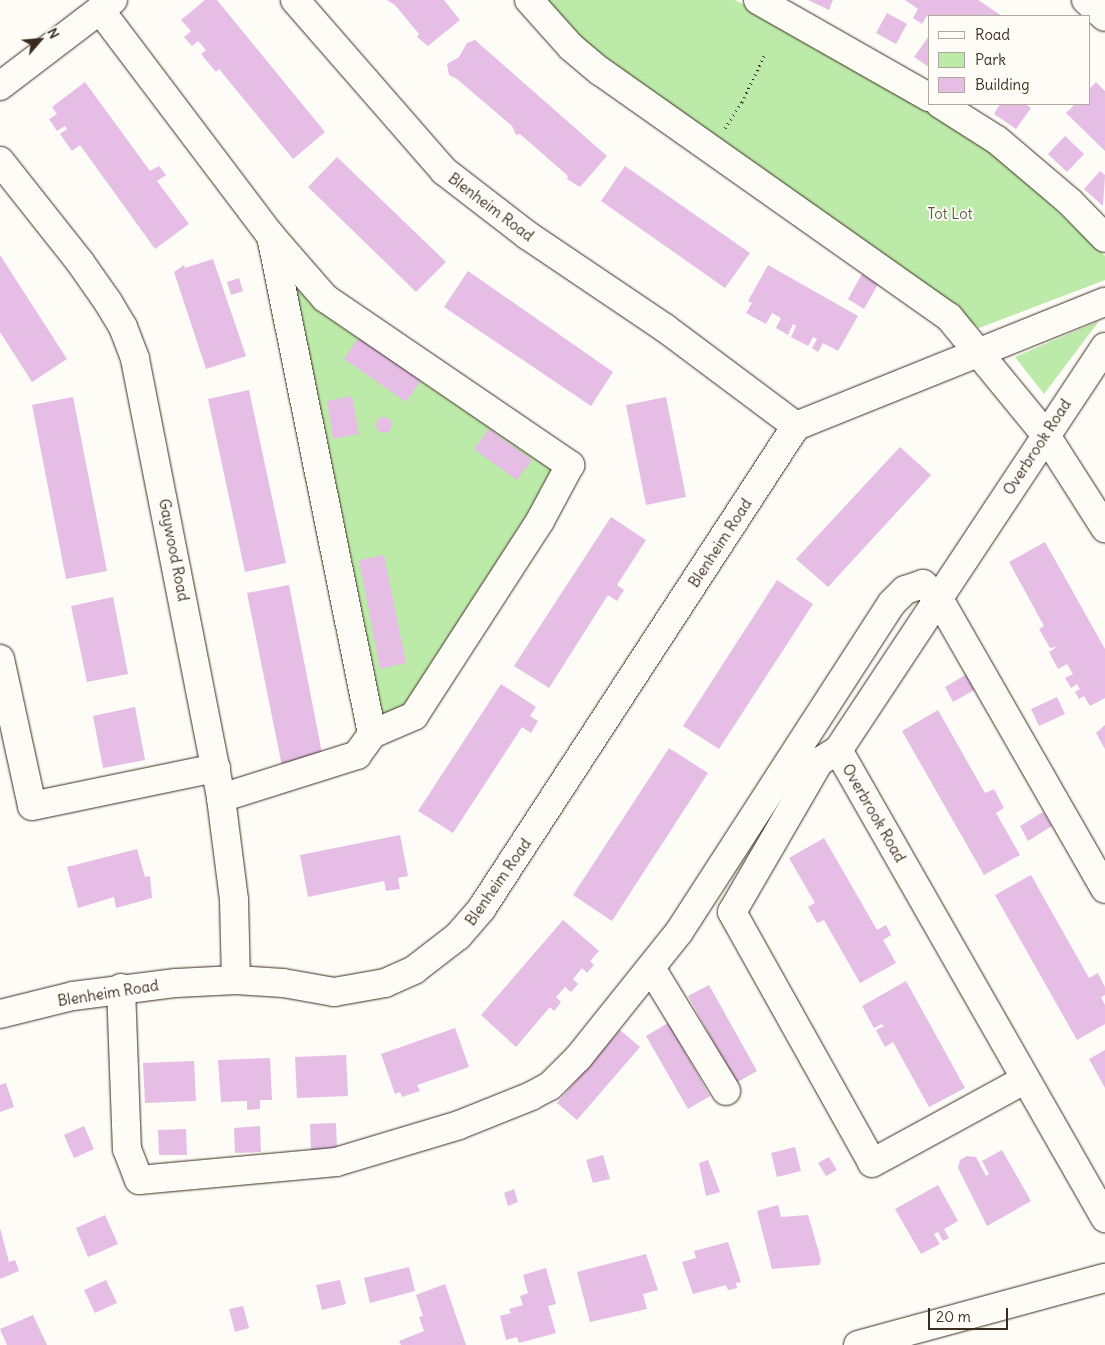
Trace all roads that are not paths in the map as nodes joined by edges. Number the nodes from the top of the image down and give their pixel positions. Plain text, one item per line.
1 (295, 0) edge
2 (529, 0) edge
3 (758, 0) edge
4 (1086, 0) edge
5 (107, 5) edge
6 (1105, 17) edge
7 (0, 86) edge
8 (928, 96) edge
9 (942, 105) edge
10 (0, 161) edge
11 (271, 236) junction
12 (1105, 238) edge
13 (1105, 302) edge
14 (1105, 347) edge
15 (982, 354) junction
16 (796, 426) junction
17 (1045, 434) junction
18 (1105, 528) edge
19 (939, 599) junction
20 (0, 659) edge
21 (372, 734) junction
22 (838, 750) junction
23 (216, 768) junction
24 (221, 798) junction
25 (1105, 889) edge
26 (651, 968) junction
27 (236, 980) junction
28 (121, 988) junction
29 (0, 1014) edge
30 (1026, 1079) junction
31 (726, 1091) dead end
32 (1105, 1218) edge
33 (1105, 1278) edge
34 (858, 1345) edge

1 - 16 street, Blenheim Road
2 - 15 street
3 - 8 street
4 - 6 street
5 - 7 street
5 - 11 street
9 - 12 street
10 - 23 street, Gaywood Road
11 - 21 street
11 - 21 street
13 - 15 street
14 - 17 street, Overbrook Road
15 - 16 street
15 - 17 street
16 - 27 street, Blenheim Road
17 - 18 street
17 - 19 street, Overbrook Road
19 - 22 street, Overbrook Road
19 - 25 street
19 - 26 street
20 - 23 street
21 - 24 street
22 - 30 street, Overbrook Road
22 - 30 street
23 - 24 street, Gaywood Road
24 - 27 street, Gaywood Road
26 - 28 street
26 - 31 street
27 - 28 street, Blenheim Road
28 - 29 street, Blenheim Road
30 - 32 street, Overbrook Road
33 - 34 street

